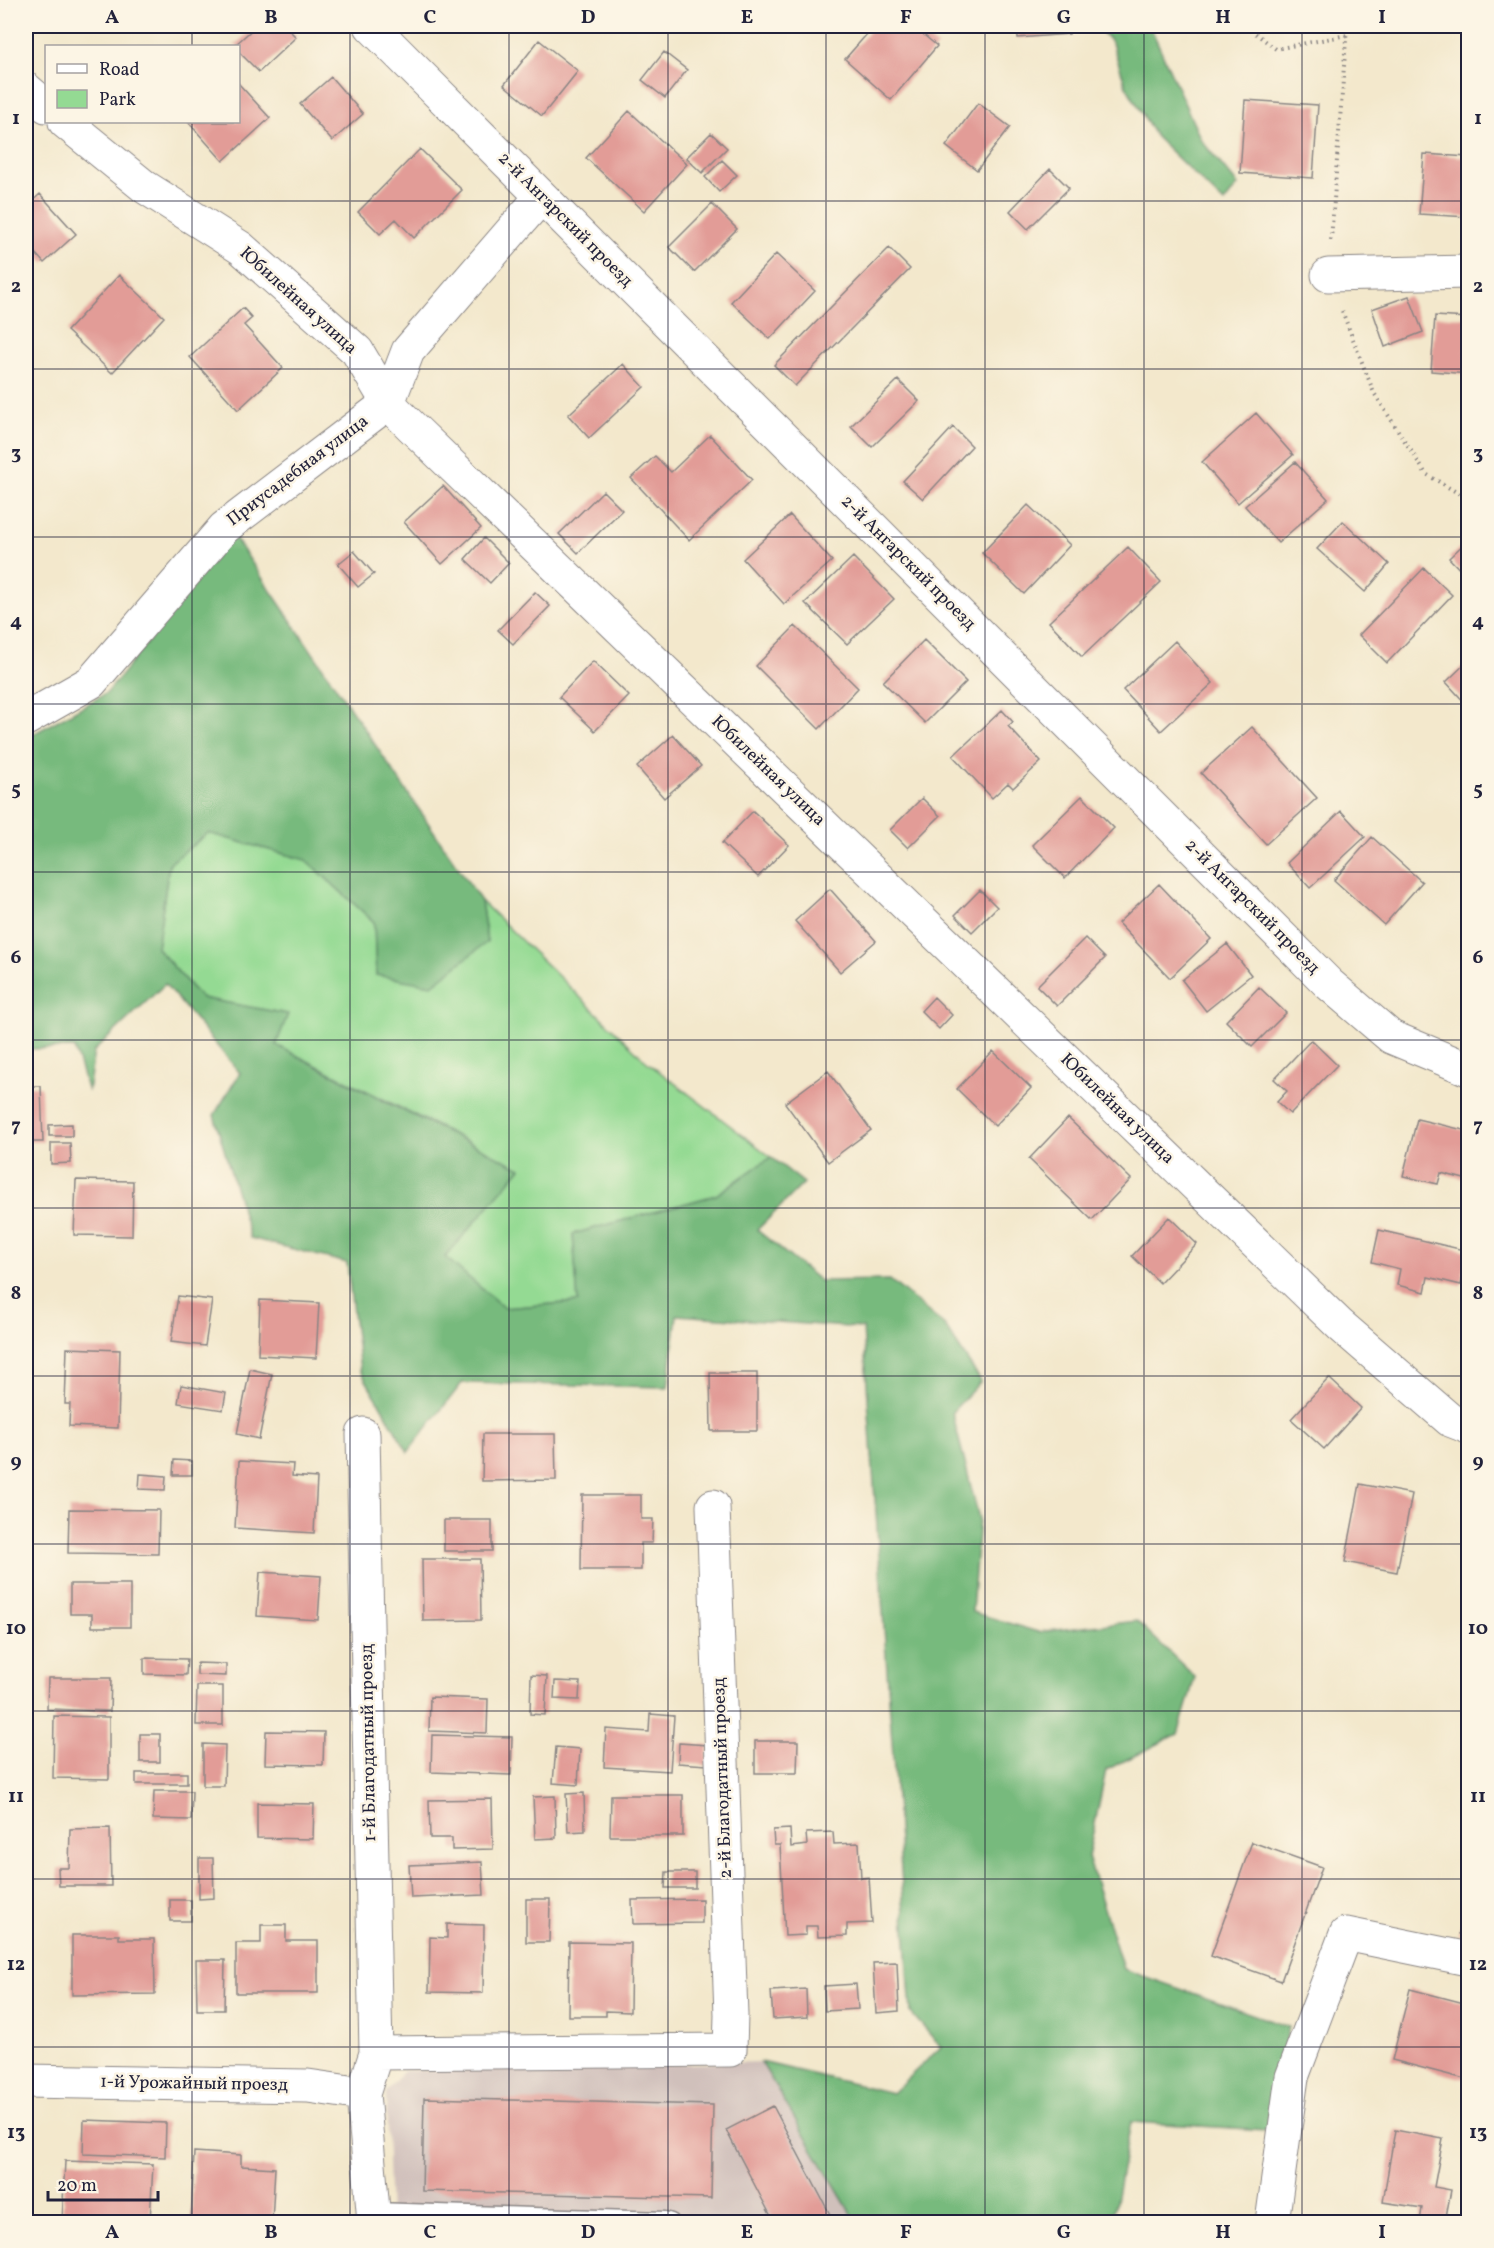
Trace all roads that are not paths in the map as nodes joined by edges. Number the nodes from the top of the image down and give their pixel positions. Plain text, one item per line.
1 (371, 26) edge
2 (26, 89) edge
3 (45, 105) edge
4 (66, 123) edge
5 (542, 196) junction
6 (1468, 272) edge
7 (1328, 275) dead end
8 (388, 402) junction
9 (26, 719) edge
10 (1468, 1069) edge
11 (1468, 1427) edge
12 (363, 1434) dead end
13 (713, 1506) dead end
14 (1468, 1959) edge
15 (376, 2053) junction
16 (26, 2081) edge
17 (363, 2094) junction
18 (374, 2217) edge
19 (671, 2223) edge
20 (1272, 2223) edge

1 - 5 street, 2-й Ангарский проезд
2 - 3 street
4 - 8 street, Юбилейная улица
5 - 8 street
5 - 10 street, 2-й Ангарский проезд
6 - 7 street
8 - 9 street, Приусадебная улица
8 - 11 street, Юбилейная улица
12 - 15 street, 1-й Благодатный проезд
13 - 15 street, 2-й Благодатный проезд
14 - 20 street
15 - 17 street, 1-й Благодатный проезд
16 - 17 street, 1-й Урожайный проезд
17 - 18 street
18 - 19 lane

